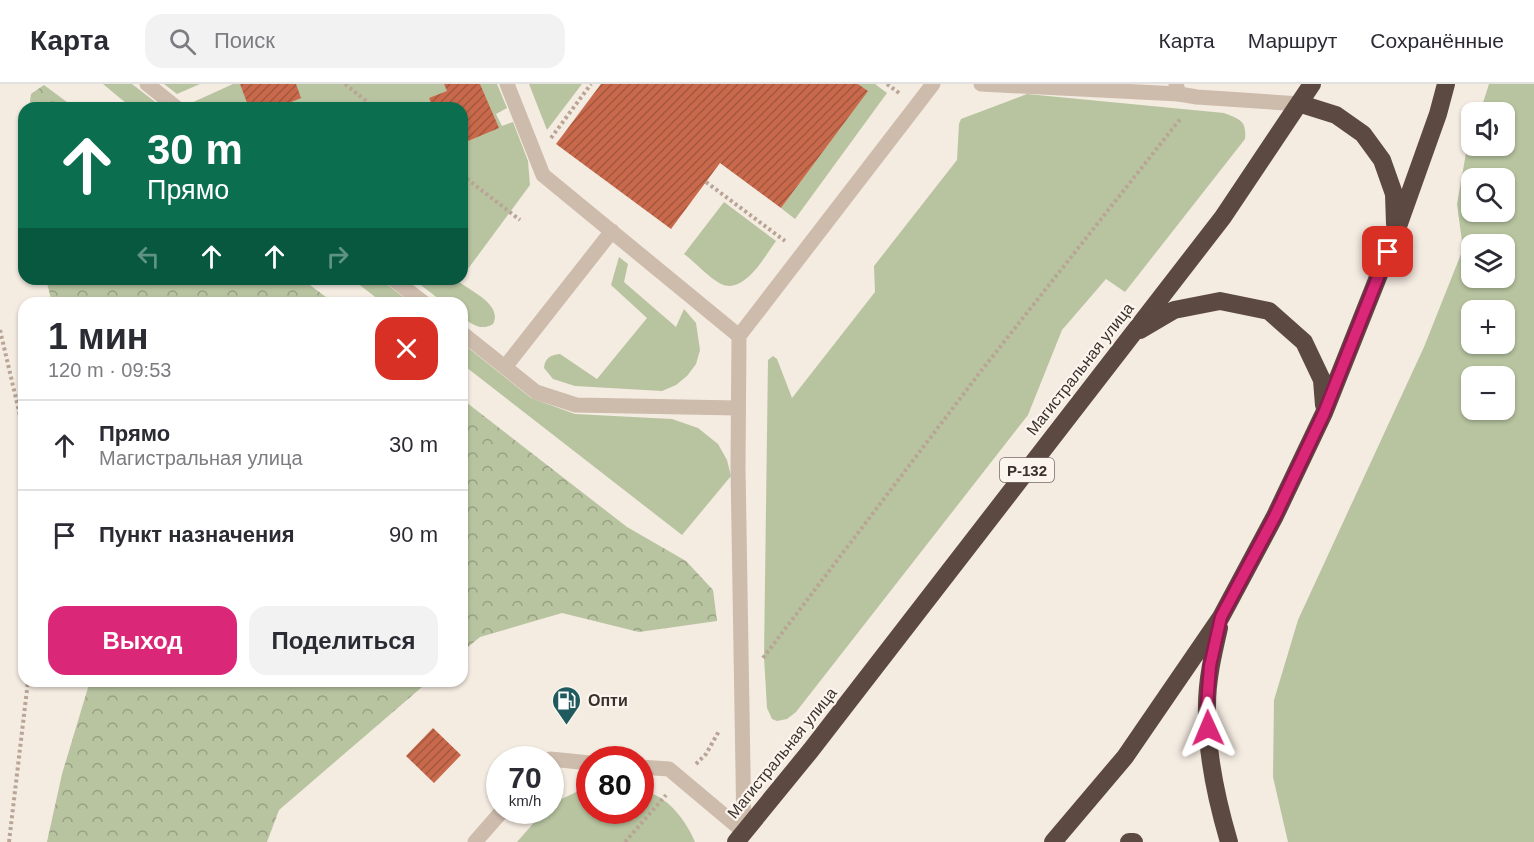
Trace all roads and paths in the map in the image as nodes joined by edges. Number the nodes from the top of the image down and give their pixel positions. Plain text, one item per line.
1 (147, 84) edge
2 (345, 84) edge
3 (507, 84) edge
4 (591, 84) edge
5 (933, 84) edge
6 (981, 84) edge
7 (1312, 84) edge
8 (1446, 84) edge
9 (1177, 89) edge
10 (1197, 97) junction
11 (170, 102) edge
12 (368, 102) edge
13 (1301, 104) junction
14 (536, 158) junction
15 (468, 180) edge
16 (706, 182) dead end
17 (520, 220) dead end
18 (612, 231) junction
19 (1396, 232) junction
20 (802, 254) junction
21 (401, 285) edge
22 (416, 297) edge
23 (0, 330) edge
24 (739, 336) junction
25 (1130, 336) junction
26 (468, 338) edge
27 (505, 367) junction
28 (18, 408) edge
29 (738, 408) junction
30 (1324, 413) junction
31 (1221, 617) junction
32 (27, 687) edge
33 (742, 692) junction
34 (654, 768) edge
35 (681, 779) junction
36 (491, 824) edge
37 (741, 839) edge
38 (9, 842) edge
39 (475, 842) edge
40 (625, 842) edge
41 (1053, 842) edge
42 (1129, 842) edge
43 (1134, 842) edge
44 (1229, 842) edge

1 - 11 street
2 - 12 path
3 - 14 street
4 - 14 path
5 - 20 street
6 - 9 street
7 - 13 highway, Магистральная улица
8 - 19 highway
9 - 10 street
10 - 13 street
10 - 33 path
13 - 19 highway
13 - 25 highway, Магистральная улица
14 - 18 street
15 - 17 path
16 - 20 path
18 - 24 street
18 - 27 street
19 - 30 highway
20 - 24 street
21 - 22 street
23 - 28 path
24 - 29 street
25 - 30 highway, Р-132
25 - 37 highway, Магистральная улица / Р-132
26 - 27 street
27 - 29 street
29 - 33 street
30 - 31 highway, Р-132
31 - 41 highway, Р-132
31 - 44 highway, Р-132
32 - 38 path
33 - 35 path
33 - 37 street
34 - 35 street
35 - 37 street
35 - 40 path
36 - 39 street
42 - 43 highway

